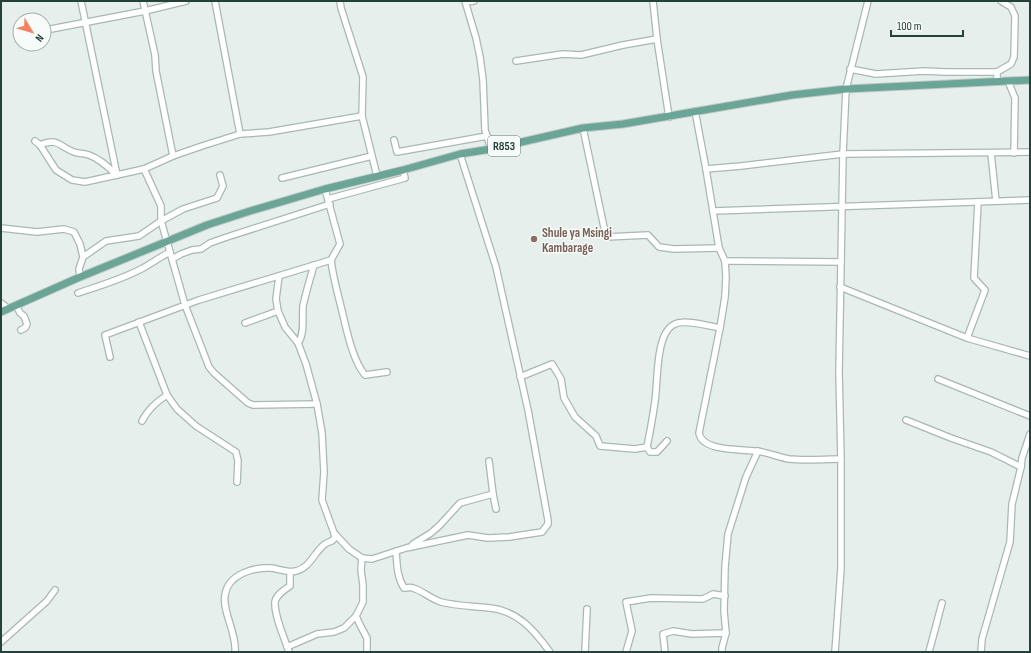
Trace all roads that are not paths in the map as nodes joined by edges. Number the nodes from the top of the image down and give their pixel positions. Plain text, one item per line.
1 (81, 1) edge
2 (143, 1) edge
3 (186, 1) edge
4 (215, 1) edge
5 (340, 1) edge
6 (474, 1) edge
7 (653, 1) edge
8 (868, 1) edge
9 (1001, 1) edge
10 (466, 2) edge
11 (145, 11) junction
12 (85, 22) junction
13 (52, 29) dead end
14 (657, 39) junction
15 (516, 62) dead end
16 (850, 69) junction
17 (997, 72) junction
18 (1030, 80) edge
19 (1008, 81) junction
20 (997, 82) junction
21 (846, 89) junction
22 (695, 111) junction
23 (362, 116) junction
24 (669, 117) junction
25 (584, 128) junction
26 (240, 134) junction
27 (487, 136) junction
28 (394, 140) dead end
29 (491, 149) junction
30 (1030, 152) edge
31 (991, 153) junction
32 (1014, 153) junction
33 (460, 154) junction
34 (843, 154) junction
35 (173, 156) junction
36 (372, 156) junction
37 (144, 169) junction
38 (706, 169) junction
39 (403, 170) junction
40 (117, 175) junction
41 (220, 175) dead end
42 (377, 176) junction
43 (282, 178) dead end
44 (325, 189) junction
45 (1030, 200) edge
46 (329, 201) junction
47 (996, 201) junction
48 (978, 202) junction
49 (842, 206) junction
50 (713, 211) junction
51 (161, 221) junction
52 (1, 228) edge
53 (167, 242) junction
54 (718, 248) junction
55 (170, 252) junction
56 (83, 257) junction
57 (172, 260) junction
58 (331, 260) junction
59 (725, 260) junction
60 (841, 262) junction
61 (314, 265) junction
62 (279, 276) junction
63 (80, 277) junction
64 (840, 288) junction
65 (78, 293) dead end
66 (1, 303) edge
67 (16, 305) junction
68 (185, 305) junction
69 (4, 311) edge
70 (278, 311) junction
71 (139, 322) junction
72 (244, 323) dead end
73 (720, 328) junction
74 (21, 330) dead end
75 (967, 338) junction
76 (298, 343) junction
77 (1030, 356) edge
78 (110, 357) dead end
79 (387, 372) dead end
80 (520, 377) junction
81 (938, 379) dead end
82 (167, 395) junction
83 (317, 404) junction
84 (1030, 416) edge
85 (906, 420) dead end
86 (142, 421) dead end
87 (1030, 434) edge
88 (667, 441) dead end
89 (647, 447) junction
90 (758, 451) junction
91 (841, 459) junction
92 (489, 461) dead end
93 (1021, 467) junction
94 (237, 482) dead end
95 (493, 494) junction
96 (496, 509) dead end
97 (334, 533) junction
98 (411, 547) junction
99 (396, 551) junction
100 (362, 558) junction
101 (290, 572) junction
102 (55, 590) dead end
103 (725, 596) junction
104 (942, 603) dead end
105 (587, 609) dead end
106 (356, 616) junction
107 (726, 633) junction
108 (1, 642) edge
109 (235, 650) edge
110 (288, 650) edge
111 (229, 652) edge
112 (367, 652) edge
113 (550, 652) edge
114 (585, 652) edge
115 (626, 652) edge
116 (665, 652) edge
117 (722, 652) edge
118 (835, 652) edge
119 (929, 652) edge
120 (981, 652) edge

1 - 12 street
2 - 11 street
3 - 11 street
4 - 26 street
5 - 23 street
6 - 10 street
7 - 14 street
8 - 16 street
9 - 17 street
10 - 27 street
11 - 12 street
11 - 35 street
12 - 13 street
12 - 40 street
14 - 15 street
14 - 24 street
16 - 17 street
16 - 21 street
17 - 20 street
18 - 19 main road, R853
19 - 20 main road, R853
19 - 32 street
20 - 21 main road, R853
21 - 22 main road, R853
21 - 34 street
22 - 24 main road, R853
22 - 38 street
23 - 26 street
23 - 36 street
24 - 25 main road, R853
25 - 29 main road, R853
25 - 54 street
26 - 35 street
27 - 28 street
27 - 29 street
29 - 33 main road, R853
30 - 32 street
31 - 32 street
31 - 34 street
31 - 47 street
33 - 39 main road, R853
33 - 80 street
34 - 38 street
34 - 49 street
35 - 37 street
36 - 42 street
36 - 43 street
37 - 40 street
37 - 51 street
38 - 50 street
39 - 42 main road, R853
39 - 46 street
40 - 40 street
41 - 51 street
42 - 44 main road, R853
44 - 46 street
44 - 53 main road, R853
45 - 47 street
46 - 57 street
46 - 58 street
47 - 48 street
48 - 49 street
48 - 75 street
49 - 50 street
49 - 60 street
50 - 54 street
51 - 53 street
51 - 56 street
52 - 56 street
53 - 55 street
53 - 63 main road, R853
54 - 59 street
55 - 57 street
55 - 65 street
56 - 63 street
57 - 68 street
58 - 61 street
58 - 79 street
59 - 60 street
59 - 73 street
60 - 64 street
61 - 62 street
61 - 76 street
62 - 68 street
62 - 70 street
63 - 67 main road, R853
64 - 75 street
64 - 91 street
66 - 69 street
67 - 69 main road, R853
67 - 74 street
68 - 71 street
68 - 83 street
70 - 72 street
70 - 76 street
71 - 78 street
71 - 82 street
73 - 89 street
73 - 90 street
75 - 77 street
76 - 83 street
80 - 89 street
80 - 98 street
81 - 84 street
82 - 86 street
82 - 94 street
83 - 97 street
85 - 93 street
87 - 93 street
88 - 89 street
90 - 91 street
90 - 103 street
91 - 118 street
92 - 95 street
93 - 120 street
95 - 96 street
95 - 98 street
97 - 100 street
97 - 101 street
98 - 99 street
99 - 100 street
99 - 113 street
100 - 106 street
101 - 109 street
101 - 110 street
102 - 108 street
103 - 107 street
103 - 115 street
104 - 119 street
105 - 114 street
106 - 110 street
106 - 112 street
107 - 116 street
107 - 117 street
109 - 111 street

